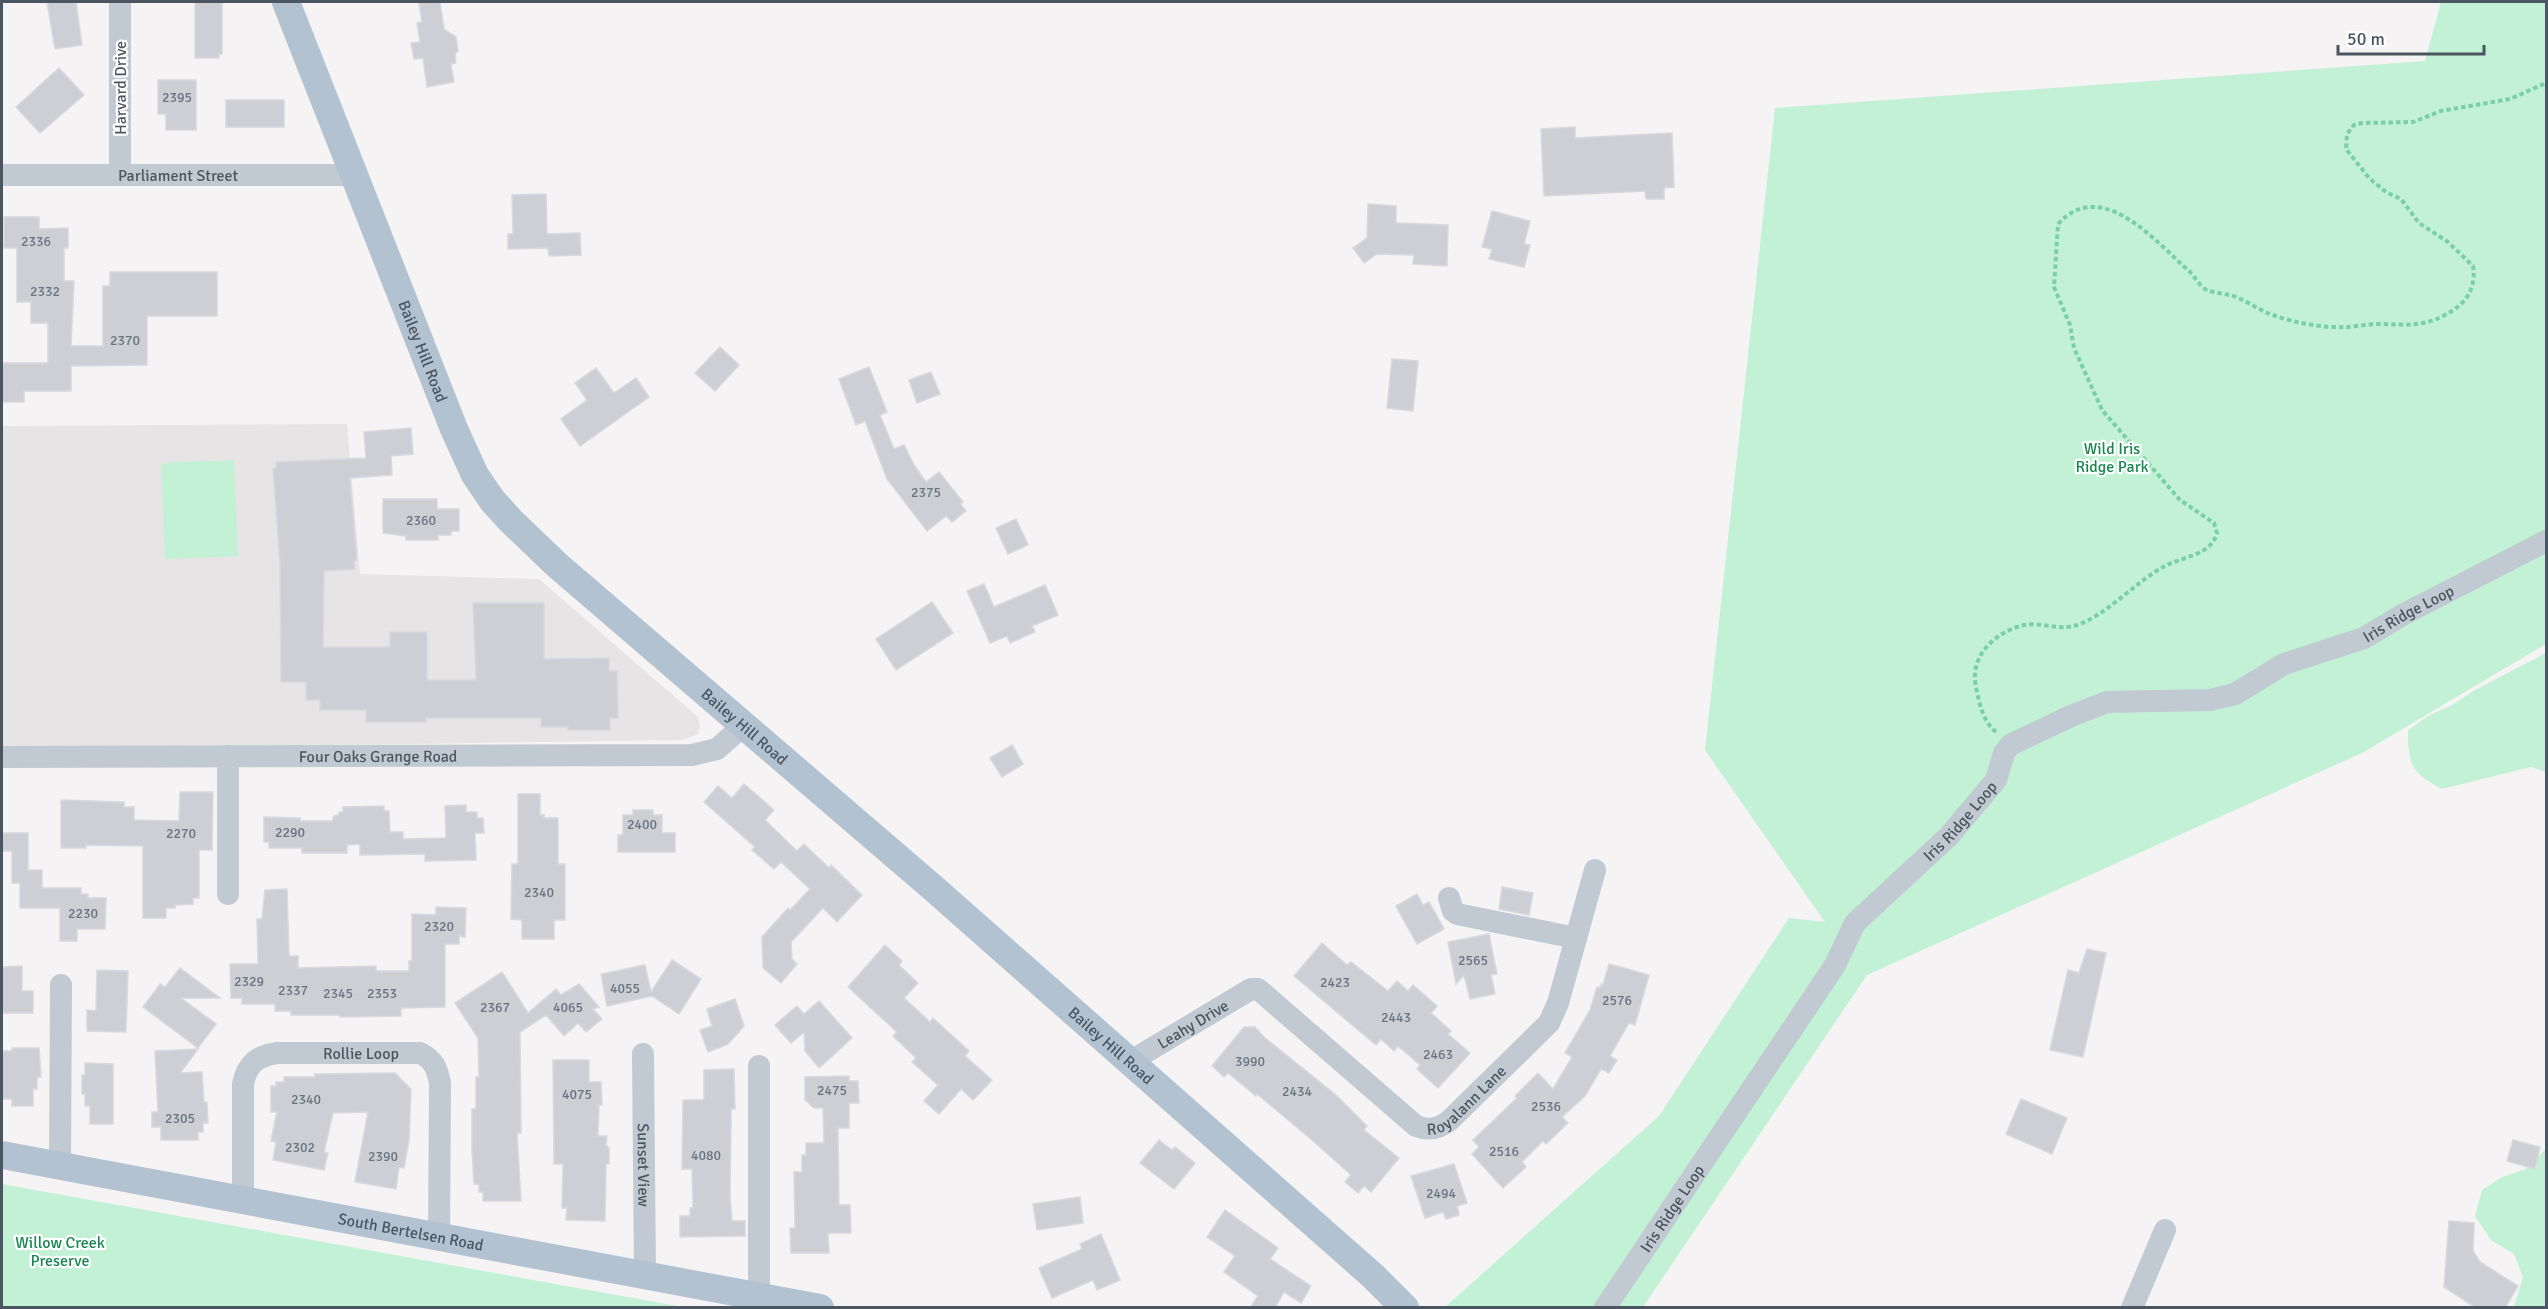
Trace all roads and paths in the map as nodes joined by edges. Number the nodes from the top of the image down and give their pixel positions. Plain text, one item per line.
1 (120, 2) edge
2 (286, 2) edge
3 (2547, 83) edge
4 (120, 175) junction
5 (353, 175) junction
6 (2, 176) edge
7 (2547, 541) edge
8 (744, 725) junction
9 (2004, 753) junction
10 (228, 756) junction
11 (2, 757) edge
12 (1595, 870) dead end
13 (228, 894) dead end
14 (1449, 898) dead end
15 (1576, 938) junction
16 (61, 985) dead end
17 (1255, 988) joint
18 (643, 1054) dead end
19 (1131, 1061) junction
20 (759, 1066) dead end
21 (2, 1155) edge
22 (60, 1166) junction
23 (243, 1199) junction
24 (2165, 1230) dead end
25 (439, 1237) junction
26 (645, 1275) junction
27 (759, 1296) junction
28 (820, 1308) edge
29 (1405, 1308) edge
30 (1605, 1308) edge
31 (2132, 1308) edge

1 - 4 street, Harvard Drive
2 - 5 main road, Bailey Hill Road
3 - 9 path
4 - 5 street, Parliament Street
4 - 6 street, Parliament Street
5 - 8 main road, Bailey Hill Road
7 - 9 street, Iris Ridge Loop
8 - 10 street, Four Oaks Grange Road
8 - 19 main road, Bailey Hill Road
9 - 30 street, Iris Ridge Loop
10 - 11 street, Four Oaks Grange Road
10 - 13 street
12 - 15 street, Royalann Lane
14 - 15 street
15 - 17 street, Royalann Lane
16 - 22 street
17 - 19 street, Leahy Drive
18 - 26 street, Sunset View
19 - 29 main road, Bailey Hill Road
20 - 27 street
21 - 22 main road, South Bertelsen Road
22 - 23 main road, South Bertelsen Road
23 - 25 main road, South Bertelsen Road
23 - 25 street, Rollie Loop
24 - 31 street
25 - 26 main road, South Bertelsen Road
26 - 27 main road, South Bertelsen Road
27 - 28 main road, South Bertelsen Road

